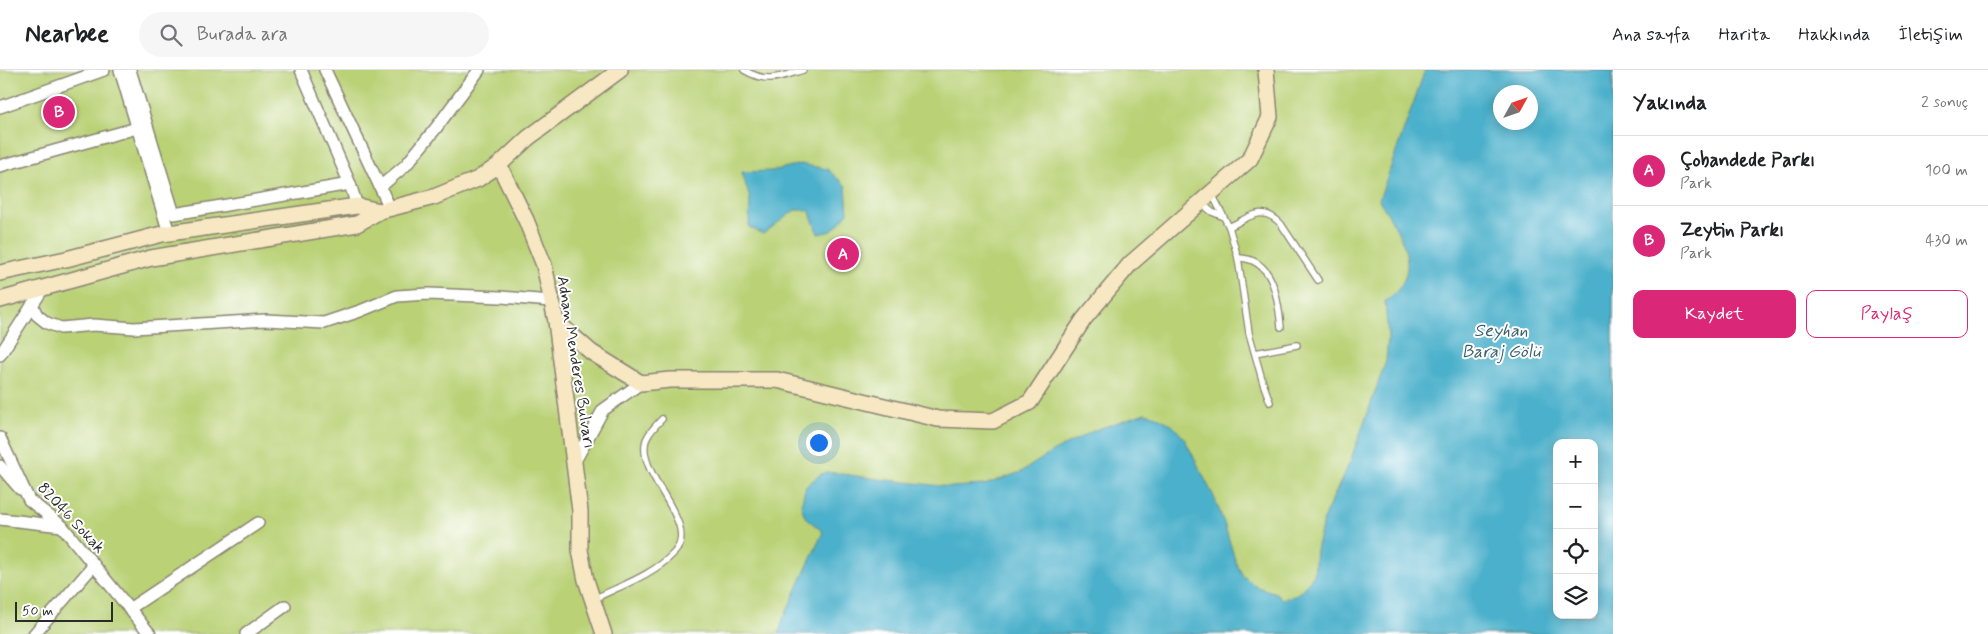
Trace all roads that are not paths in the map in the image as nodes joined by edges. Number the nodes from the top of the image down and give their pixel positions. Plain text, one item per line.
1 (104, 70) edge
2 (120, 70) edge
3 (130, 70) edge
4 (301, 70) edge
5 (479, 70) edge
6 (620, 70) edge
7 (744, 70) edge
8 (803, 70) edge
9 (1266, 70) edge
10 (327, 71) edge
11 (0, 107) edge
12 (138, 128) junction
13 (499, 165) junction
14 (0, 166) edge
15 (350, 184) junction
16 (380, 187) junction
17 (1206, 198) junction
18 (357, 206) junction
19 (385, 209) junction
20 (1222, 216) junction
21 (1229, 227) junction
22 (169, 233) junction
23 (1238, 258) junction
24 (0, 273) edge
25 (1318, 280) dead end
26 (44, 287) junction
27 (0, 300) edge
28 (551, 301) junction
29 (32, 305) junction
30 (556, 321) junction
31 (1281, 326) dead end
32 (1297, 345) dead end
33 (1255, 353) junction
34 (0, 355) edge
35 (641, 384) junction
36 (1270, 402) dead end
37 (662, 419) dead end
38 (0, 438) edge
39 (574, 463) junction
40 (0, 466) edge
41 (29, 500) junction
42 (0, 519) edge
43 (258, 523) dead end
44 (62, 526) junction
45 (94, 565) junction
46 (592, 600) junction
47 (285, 606) dead end
48 (129, 608) junction
49 (35, 634) edge
50 (150, 634) edge
51 (246, 634) edge
52 (604, 634) edge

1 - 11 street
2 - 12 street
3 - 15 street
4 - 15 street
5 - 16 street
6 - 13 main road
7 - 8 lane
9 - 17 main road
10 - 16 street
12 - 14 street
12 - 22 street
13 - 19 main road
13 - 28 main road, Adnan Menderes Bulvarı
15 - 18 street
16 - 19 street
17 - 20 lane
17 - 20 lane
17 - 35 main road
18 - 19 main road
18 - 22 main road
19 - 26 main road
20 - 21 lane
21 - 23 lane
21 - 25 lane
22 - 24 main road
23 - 31 lane
23 - 33 lane
26 - 27 main road
26 - 29 street
28 - 29 street
28 - 30 main road, Adnan Menderes Bulvarı
29 - 34 street
30 - 35 main road
30 - 39 main road, Adnan Menderes Bulvarı
32 - 33 lane
33 - 36 lane
35 - 39 street
37 - 46 lane
38 - 41 street, 82046 Sokak
39 - 46 main road, Adnan Menderes Bulvarı
40 - 41 street
41 - 44 street, 82046 Sokak
42 - 44 street
43 - 48 street
44 - 45 street, 82046 Sokak
45 - 48 street, 82046 Sokak
45 - 49 street
46 - 52 main road, Adnan Menderes Bulvarı
47 - 51 street
48 - 50 street, 82046 Sokak

